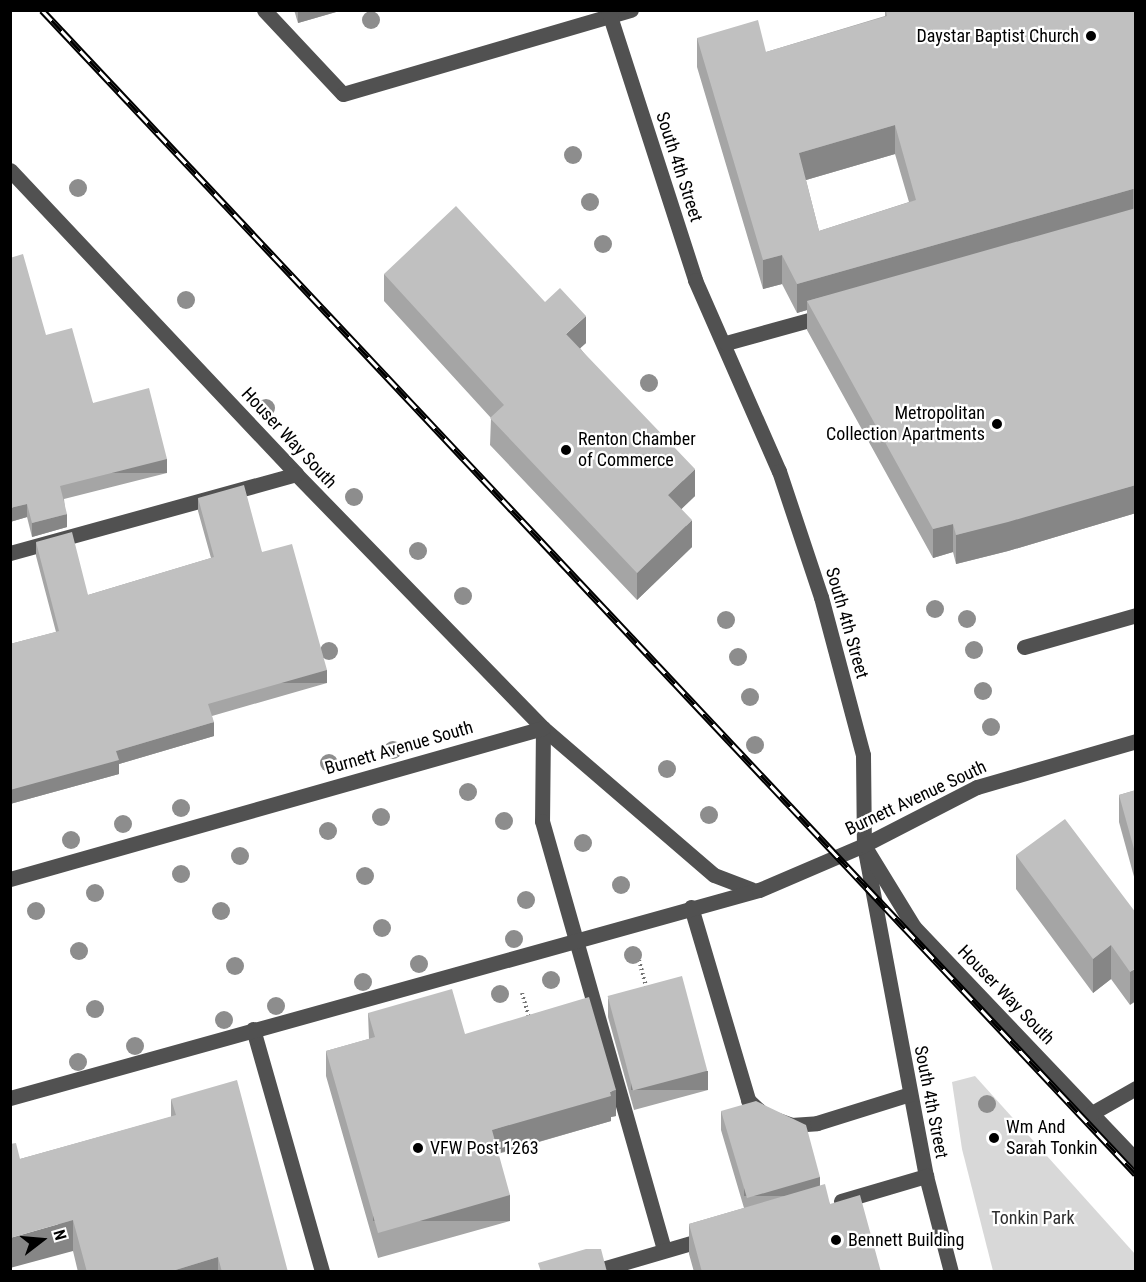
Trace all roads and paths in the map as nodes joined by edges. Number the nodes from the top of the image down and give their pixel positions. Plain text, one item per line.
1 (264, 10) edge
2 (631, 10) edge
3 (609, 14) edge
4 (14, 178) edge
5 (837, 312) edge
6 (726, 343) junction
7 (296, 474) junction
8 (10, 553) edge
9 (1136, 615) edge
10 (1024, 646) dead end
11 (543, 728) junction
12 (1136, 741) edge
13 (864, 844) junction
14 (10, 879) edge
15 (751, 890) junction
16 (691, 907) junction
17 (576, 939) junction
18 (639, 960) dead end
19 (522, 993) dead end
20 (650, 998) edge
21 (531, 1026) edge
22 (253, 1029) junction
23 (1136, 1088) edge
24 (910, 1094) junction
25 (10, 1098) edge
26 (1092, 1113) junction
27 (1136, 1160) edge
28 (926, 1176) junction
29 (825, 1206) edge
30 (722, 1234) edge
31 (664, 1250) junction
32 (620, 1268) edge
33 (322, 1272) edge
34 (592, 1272) edge
35 (951, 1272) edge

1 - 3 street
2 - 3 street
3 - 6 street, South 4th Street
4 - 7 street, Houser Way South
5 - 6 street
6 - 13 street, South 4th Street
7 - 8 street
7 - 11 street, Houser Way South
9 - 10 street
11 - 14 street, Burnett Avenue South
11 - 15 street
11 - 17 street
12 - 13 street, Burnett Avenue South
13 - 15 street, Burnett Avenue South
13 - 24 street, South 4th Street
13 - 26 street, Houser Way South
15 - 16 street, Burnett Avenue South
16 - 17 street, Burnett Avenue South
16 - 24 street
17 - 22 street, Burnett Avenue South
17 - 31 street
18 - 20 path
19 - 21 path
22 - 25 street, Burnett Avenue South
22 - 33 street
23 - 26 street
24 - 28 street, South 4th Street
26 - 27 street, Houser Way South
28 - 29 street
28 - 35 street, South 4th Street
30 - 31 street
31 - 32 street
32 - 34 street

